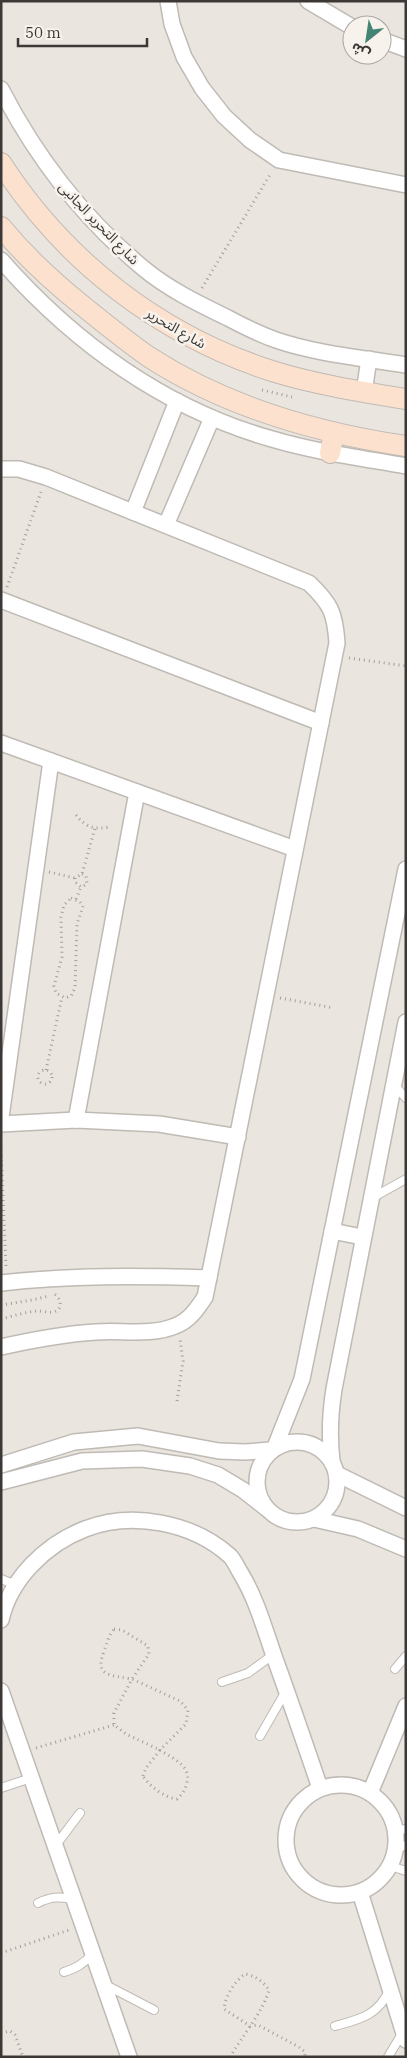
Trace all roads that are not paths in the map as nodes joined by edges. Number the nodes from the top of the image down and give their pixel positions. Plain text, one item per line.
1 (168, 1) edge
2 (308, 1) edge
3 (342, 21) edge
4 (392, 44) edge
5 (406, 49) edge
6 (1, 89) edge
7 (1, 163) edge
8 (406, 185) edge
9 (1, 226) edge
10 (1, 260) edge
11 (96, 273) junction
12 (72, 297) junction
13 (369, 359) junction
14 (406, 365) edge
15 (364, 392) junction
16 (406, 399) edge
17 (177, 401) junction
18 (212, 418) junction
19 (334, 433) junction
20 (406, 446) edge
21 (330, 453) junction
22 (406, 466) edge
23 (1, 469) edge
24 (133, 512) junction
25 (166, 525) junction
26 (2, 601) edge
27 (321, 723) junction
28 (1, 743) edge
29 (51, 761) junction
30 (137, 792) junction
31 (296, 849) junction
32 (406, 869) edge
33 (406, 1022) edge
34 (393, 1082) junction
35 (406, 1098) edge
36 (1, 1117) edge
37 (76, 1120) junction
38 (1, 1124) edge
39 (238, 1137) junction
40 (406, 1179) edge
41 (370, 1199) junction
42 (332, 1230) junction
43 (362, 1237) junction
44 (209, 1278) junction
45 (4, 1283) edge
46 (1, 1347) edge
47 (273, 1449) junction
48 (1, 1464) edge
49 (335, 1468) junction
50 (1, 1482) edge
51 (266, 1508) junction
52 (406, 1508) edge
53 (314, 1520) junction
54 (406, 1549) edge
55 (1, 1579) edge
56 (16, 1585) junction
57 (1, 1620) edge
58 (274, 1654) junction
59 (406, 1656) edge
60 (395, 1669) dead end
61 (222, 1682) dead end
62 (1, 1691) edge
63 (286, 1691) junction
64 (406, 1706) edge
65 (4, 1708) edge
66 (260, 1736) dead end
67 (31, 1778) junction
68 (1, 1788) edge
69 (320, 1788) junction
70 (370, 1793) junction
71 (80, 1813) dead end
72 (401, 1830) edge
73 (55, 1847) junction
74 (401, 1847) edge
75 (390, 1866) junction
76 (406, 1871) edge
77 (360, 1892) junction
78 (73, 1899) junction
79 (38, 1903) dead end
80 (92, 1954) junction
81 (64, 1972) dead end
82 (102, 1983) junction
83 (390, 1990) junction
84 (154, 2010) dead end
85 (335, 2026) dead end
86 (404, 2036) edge
87 (129, 2057) edge
88 (388, 2057) edge

1 - 8 street
2 - 3 street
4 - 5 street
6 - 13 street, شارع التحرير الجانبى
7 - 11 street, شارع التحرير
9 - 12 street
10 - 17 street
11 - 12 street
11 - 15 street, شارع التحرير
12 - 19 street
13 - 14 street, شارع التحرير الجانبى
13 - 15 street
15 - 16 street, شارع التحرير
17 - 18 street
17 - 24 street
18 - 21 street
18 - 25 street
19 - 20 street
19 - 21 street
21 - 22 street
23 - 24 street
24 - 25 street
25 - 27 street
26 - 27 street
27 - 31 street
28 - 29 street
29 - 30 street
29 - 36 street
30 - 31 street
30 - 37 street
31 - 39 street
32 - 42 street
33 - 34 street
34 - 35 lane
34 - 41 street
37 - 38 street
37 - 39 street
39 - 44 street
40 - 41 lane
41 - 43 street
42 - 43 street
42 - 47 street
43 - 49 street
44 - 45 street
44 - 46 street
47 - 48 street
47 - 49 street
47 - 51 street
49 - 52 street
49 - 53 street
50 - 51 street
51 - 53 street
53 - 54 street
55 - 56 lane
56 - 57 street
56 - 58 street
58 - 61 lane
58 - 63 street
59 - 60 lane
62 - 65 street
63 - 66 lane
63 - 69 street
64 - 70 street
65 - 67 street
67 - 68 lane
67 - 73 street
69 - 70 street
69 - 77 street
70 - 72 street
71 - 73 lane
72 - 74 street
73 - 78 street
74 - 75 street
75 - 76 lane
75 - 77 street
77 - 83 street
78 - 79 lane
78 - 80 street
80 - 81 lane
80 - 82 street
82 - 84 lane
82 - 87 street
83 - 85 lane
83 - 86 street
86 - 88 lane

